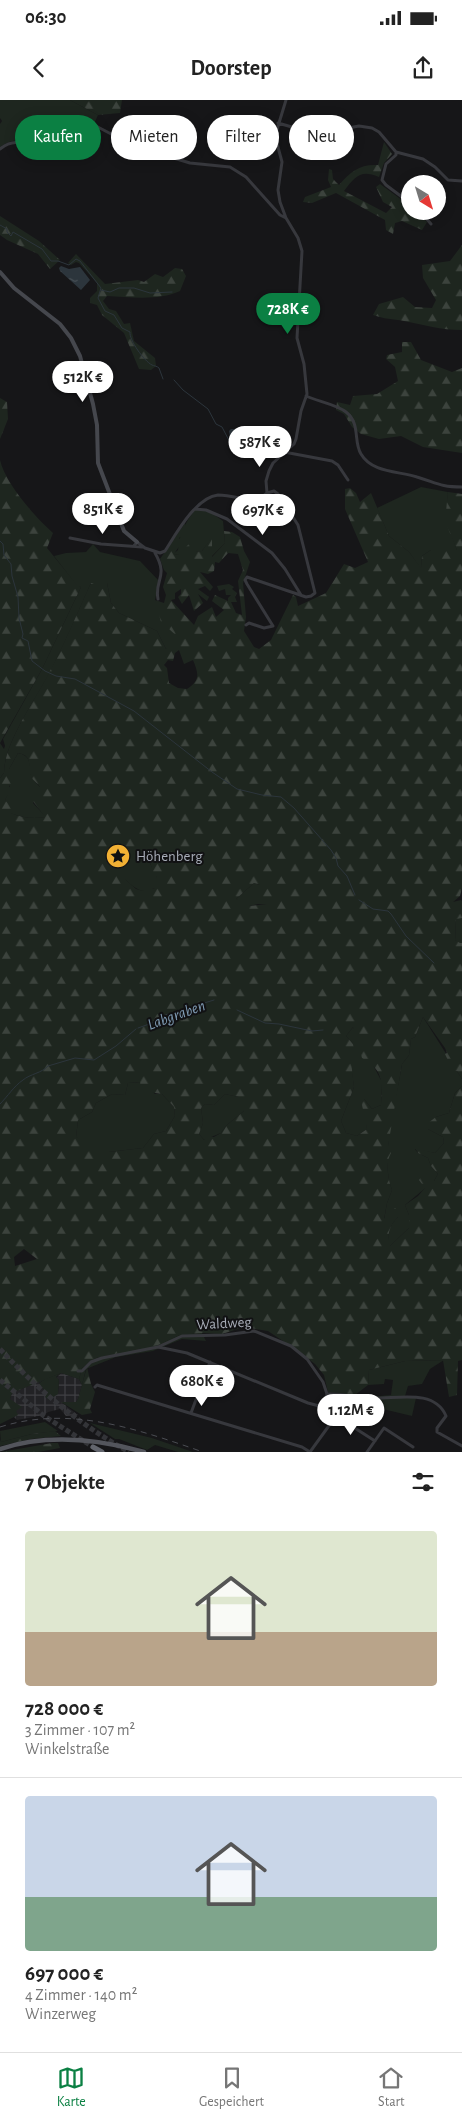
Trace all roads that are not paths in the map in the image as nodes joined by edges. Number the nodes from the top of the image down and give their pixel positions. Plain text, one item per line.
1 (286, 100) edge
2 (279, 119) edge
3 (279, 122) edge
4 (0, 149) edge
5 (279, 151) edge
6 (396, 152) junction
7 (462, 181) edge
8 (401, 196) edge
9 (286, 218) junction
10 (428, 220) edge
11 (431, 224) dead end
12 (0, 272) edge
13 (306, 396) junction
14 (284, 452) junction
15 (348, 480) dead end
16 (462, 487) edge
17 (267, 493) junction
18 (195, 509) junction
19 (70, 538) dead end
20 (136, 544) junction
21 (155, 552) junction
22 (301, 595) junction
23 (158, 599) dead end
24 (246, 625) dead end
25 (158, 1347) junction
26 (210, 1362) junction
27 (78, 1371) dead end
28 (94, 1386) dead end
29 (327, 1394) junction
30 (323, 1406) junction
31 (191, 1413) junction
32 (336, 1416) junction
33 (375, 1441) junction
34 (462, 1446) edge
35 (93, 1447) dead end
36 (412, 1447) dead end
37 (0, 1449) edge
38 (102, 1452) edge
39 (144, 1452) edge
40 (310, 1452) edge
41 (368, 1452) edge

1 - 2 street
3 - 6 street
4 - 9 street
5 - 9 street
6 - 7 street
6 - 8 street
9 - 13 street
10 - 11 street
12 - 20 street
13 - 14 street
13 - 16 street
14 - 15 street
14 - 17 street
17 - 18 street
17 - 22 street
18 - 21 street
18 - 22 street
19 - 20 street
20 - 21 street
21 - 23 street
22 - 24 street
25 - 26 street
25 - 27 street, Waldweg
25 - 29 street, Waldweg
26 - 30 street
26 - 31 street
28 - 31 street
29 - 30 street
29 - 34 street
30 - 32 street
31 - 40 street
32 - 33 street
32 - 40 street
33 - 36 street
33 - 41 street
35 - 38 highway
37 - 39 main road

